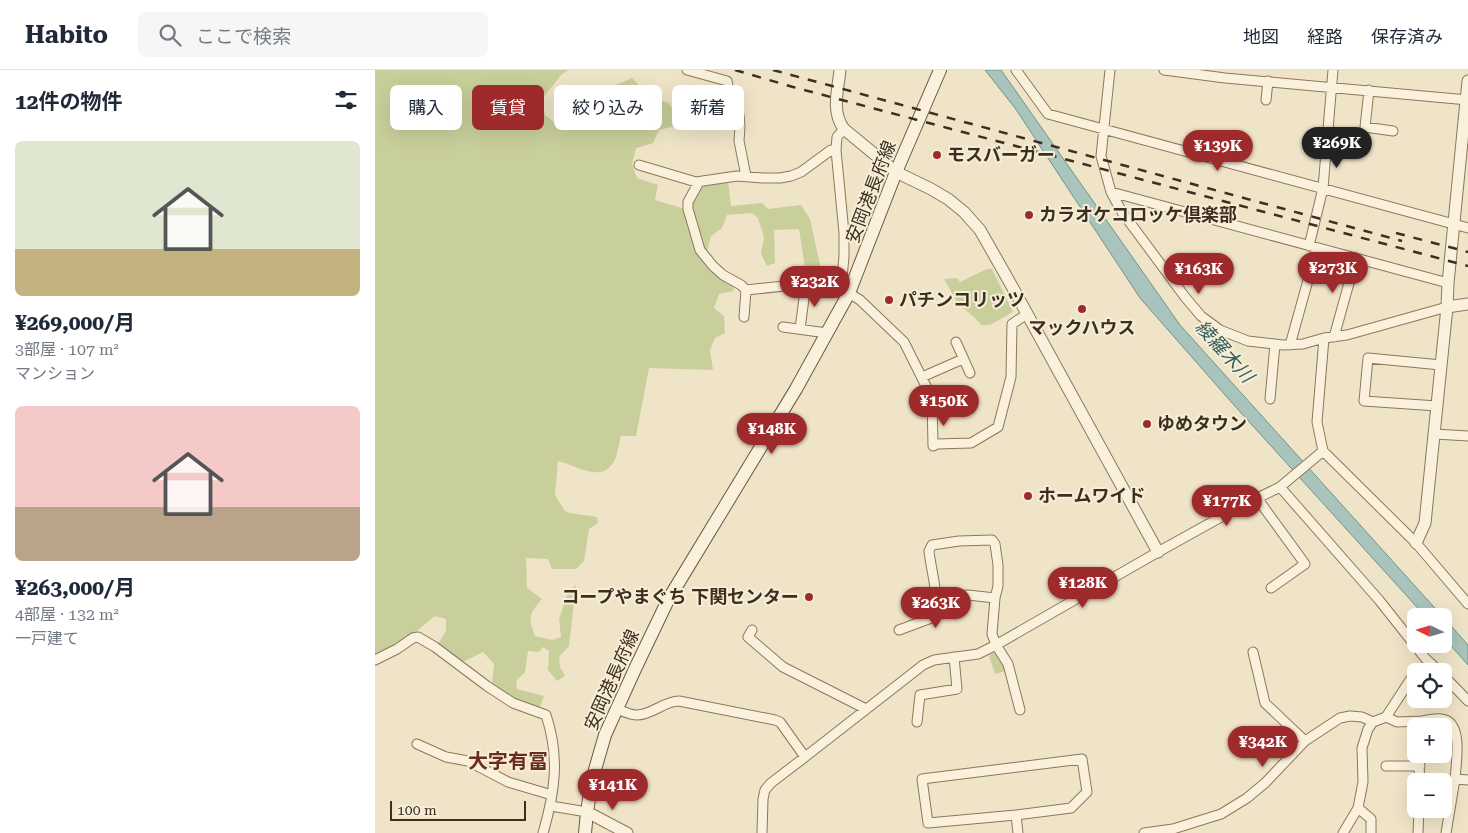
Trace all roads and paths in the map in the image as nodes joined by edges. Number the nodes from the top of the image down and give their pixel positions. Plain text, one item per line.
1 (687, 70) edge
2 (841, 70) edge
3 (940, 70) edge
4 (1016, 70) edge
5 (1110, 70) edge
6 (1164, 70) edge
7 (1333, 70) edge
8 (1226, 74) edge
9 (1268, 81) junction
10 (1468, 81) edge
11 (1331, 87) junction
12 (1369, 90) junction
13 (1467, 99) edge
14 (1266, 100) dead end
15 (844, 129) junction
16 (1103, 130) junction
17 (1393, 131) dead end
18 (836, 150) junction
19 (639, 165) dead end
20 (896, 172) junction
21 (746, 176) junction
22 (699, 182) junction
23 (1323, 188) junction
24 (1111, 192) junction
25 (1454, 224) junction
26 (1468, 228) edge
27 (1313, 247) junction
28 (1356, 258) junction
29 (843, 280) junction
30 (1448, 283) junction
31 (806, 284) junction
32 (746, 290) junction
33 (849, 293) junction
34 (1468, 304) edge
35 (1447, 307) junction
36 (1027, 314) junction
37 (743, 317) dead end
38 (783, 327) dead end
39 (800, 329) junction
40 (827, 333) junction
41 (1329, 338) junction
42 (956, 342) dead end
43 (1275, 344) junction
44 (1290, 345) junction
45 (963, 359) junction
46 (1441, 365) junction
47 (970, 373) dead end
48 (922, 377) junction
49 (1270, 399) dead end
50 (1437, 406) junction
51 (1435, 434) junction
52 (1468, 436) edge
53 (1323, 451) junction
54 (1282, 485) junction
55 (1257, 498) junction
56 (1416, 543) junction
57 (1158, 552) junction
58 (1271, 588) dead end
59 (935, 598) junction
60 (995, 598) junction
61 (1468, 604) edge
62 (753, 630) dead end
63 (899, 630) dead end
64 (996, 645) junction
65 (1253, 652) dead end
66 (954, 657) junction
67 (1425, 658) junction
68 (375, 660) edge
69 (1422, 663) edge
70 (1430, 663) edge
71 (1407, 684) edge
72 (1452, 684) edge
73 (1468, 701) edge
74 (617, 709) junction
75 (866, 709) junction
76 (1020, 710) dead end
77 (1386, 716) junction
78 (917, 722) dead end
79 (1373, 722) junction
80 (1407, 723) edge
81 (1452, 725) edge
82 (1305, 740) junction
83 (417, 744) dead end
84 (805, 758) junction
85 (1387, 766) dead end
86 (1420, 766) joint
87 (1420, 773) edge
88 (1455, 779) junction
89 (1468, 780) edge
90 (552, 795) junction
91 (551, 806) junction
92 (1358, 808) junction
93 (587, 812) junction
94 (1015, 815) junction
95 (1419, 818) edge
96 (543, 833) edge
97 (585, 833) edge
98 (627, 833) edge
99 (762, 833) edge
100 (1019, 833) edge
101 (1144, 833) edge
102 (1343, 833) edge
103 (1371, 833) edge
104 (1418, 833) edge
105 (1446, 833) edge

1 - 21 street
2 - 15 street
3 - 20 main road, 安岡港長府線
4 - 16 street
5 - 16 street
6 - 8 street
7 - 11 street
8 - 9 street
9 - 11 street
9 - 14 street
10 - 13 street
11 - 12 street
11 - 23 street
12 - 13 street
12 - 17 street
13 - 25 street
15 - 18 street
15 - 20 street
16 - 23 street
16 - 24 street
18 - 21 street
18 - 29 street
19 - 22 street
20 - 33 main road, 安岡港長府線
20 - 36 street
21 - 22 street
22 - 32 street
23 - 25 street
23 - 27 street
24 - 27 street
24 - 43 street
25 - 26 street
25 - 30 street
27 - 28 street
27 - 44 street
28 - 30 street
28 - 41 street
29 - 31 street
29 - 33 street
30 - 35 street
31 - 32 street
31 - 39 street
32 - 37 street
33 - 40 main road, 安岡港長府線
33 - 48 street
34 - 35 street
35 - 41 street
35 - 46 street
36 - 48 street
36 - 57 street
38 - 39 street
39 - 40 street
40 - 74 main road, 安岡港長府線
41 - 44 street
41 - 53 street
42 - 45 street
43 - 44 street
43 - 49 street
45 - 47 street
45 - 48 street
46 - 50 street
46 - 50 street
50 - 51 street
51 - 52 street
51 - 56 street
53 - 54 street
53 - 56 street
54 - 55 street
54 - 67 street
55 - 57 street
55 - 58 street
56 - 61 street
57 - 64 street
59 - 60 street
59 - 60 street
59 - 63 street
60 - 64 street
62 - 75 street
64 - 66 street
64 - 76 street
65 - 82 street
66 - 75 street
66 - 78 street
67 - 69 street
67 - 70 street
68 - 90 street
71 - 77 street
72 - 73 street
74 - 84 street
74 - 93 main road, 安岡港長府線
75 - 84 street
77 - 79 street
77 - 80 street
79 - 82 street
79 - 92 street
81 - 88 street
82 - 101 street
83 - 90 street
84 - 99 street
85 - 86 street
86 - 87 street
88 - 89 street
88 - 105 street
90 - 91 street
91 - 93 street
91 - 96 street
92 - 102 street
92 - 103 street
93 - 97 main road, 安岡港長府線
93 - 98 street
94 - 94 street
94 - 100 street
95 - 104 street

